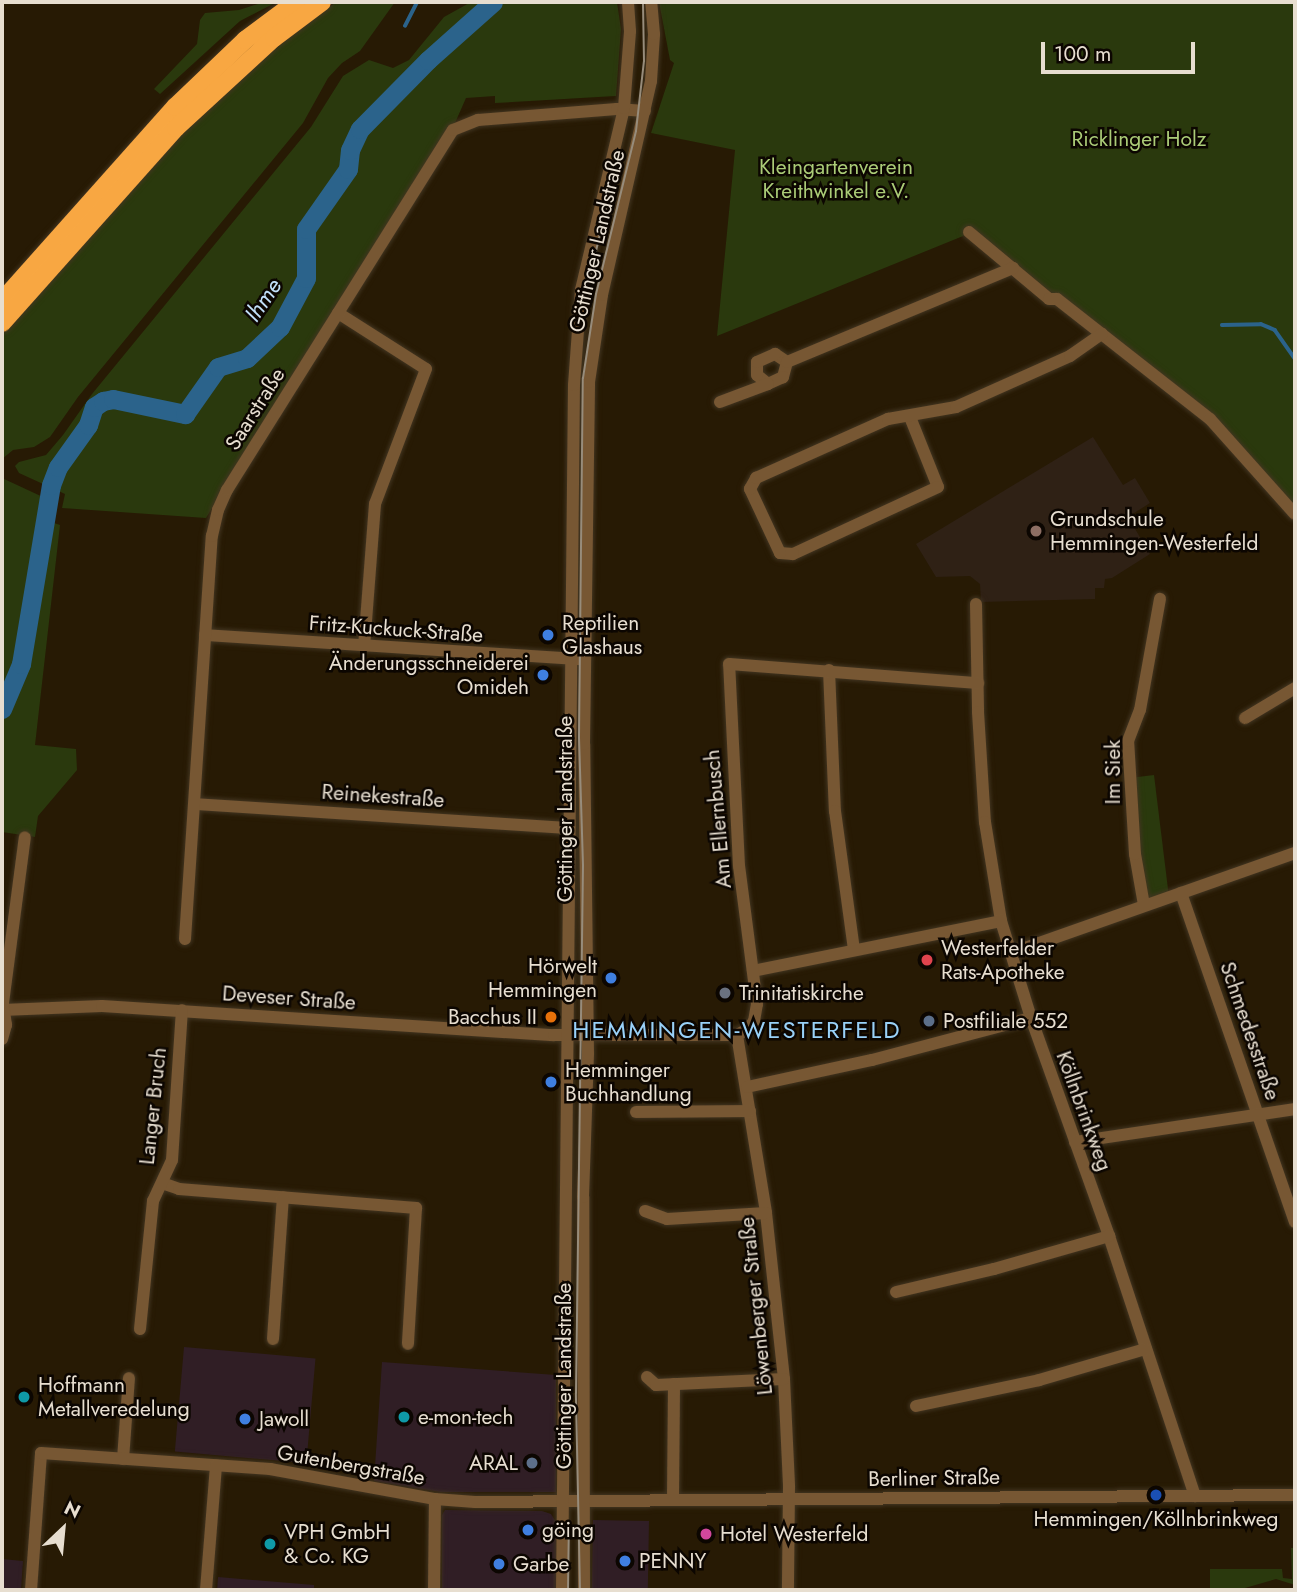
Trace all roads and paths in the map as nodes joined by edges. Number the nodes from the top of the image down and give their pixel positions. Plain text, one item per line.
1 (296, 2) edge
2 (322, 2) edge
3 (628, 2) edge
4 (651, 2) edge
5 (624, 108) junction
6 (645, 111) junction
7 (969, 232) dead end
8 (1013, 268) junction
9 (2, 301) edge
10 (338, 313) junction
11 (2, 323) edge
12 (1102, 334) junction
13 (787, 362) junction
14 (768, 384) junction
15 (720, 402) dead end
16 (910, 417) junction
17 (1295, 514) edge
18 (1160, 598) dead end
19 (976, 604) dead end
20 (205, 635) junction
21 (364, 646) junction
22 (571, 659) junction
23 (585, 659) junction
24 (829, 670) junction
25 (978, 682) junction
26 (1295, 688) edge
27 (1245, 719) dead end
28 (195, 804) junction
29 (569, 828) junction
30 (24, 837) dead end
31 (1295, 853) edge
32 (1181, 893) junction
33 (1144, 905) junction
34 (1002, 921) junction
35 (185, 939) dead end
36 (855, 950) junction
37 (1011, 953) junction
38 (753, 971) junction
39 (3, 1010) edge
40 (181, 1010) junction
41 (1031, 1018) junction
42 (575, 1035) junction
43 (737, 1035) junction
44 (2, 1039) edge
45 (747, 1087) junction
46 (1295, 1109) edge
47 (750, 1111) junction
48 (636, 1112) dead end
49 (1259, 1116) junction
50 (1075, 1142) junction
51 (162, 1183) junction
52 (283, 1197) junction
53 (645, 1211) dead end
54 (766, 1213) junction
55 (1295, 1222) edge
56 (1109, 1236) junction
57 (896, 1293) dead end
58 (140, 1329) dead end
59 (273, 1339) dead end
60 (408, 1344) dead end
61 (1146, 1349) junction
62 (647, 1377) dead end
63 (129, 1378) dead end
64 (784, 1379) junction
65 (674, 1384) junction
66 (916, 1406) dead end
67 (123, 1459) junction
68 (216, 1465) junction
69 (1195, 1496) junction
70 (1295, 1496) edge
71 (435, 1499) junction
72 (789, 1499) junction
73 (673, 1500) junction
74 (573, 1502) junction
75 (31, 1590) edge
76 (206, 1590) edge
77 (435, 1590) edge
78 (562, 1590) edge
79 (584, 1590) edge
80 (788, 1590) edge

1 - 9 highway
2 - 11 highway
3 - 5 street, Göttinger Landstraße
4 - 6 street, Göttinger Landstraße
5 - 6 street, Saarstraße
5 - 10 street, Saarstraße
5 - 22 street, Göttinger Landstraße
6 - 23 street, Göttinger Landstraße
7 - 8 street
8 - 12 street
8 - 13 street
10 - 20 street, Saarstraße
10 - 21 street
12 - 16 street
12 - 17 street
13 - 14 street
13 - 14 street
14 - 15 street
16 - 16 street
18 - 33 street, Im Siek
19 - 25 street, Köllnbrinkweg
20 - 21 street, Fritz-Kuckuck-Straße
20 - 28 street, Saarstraße
21 - 22 street, Fritz-Kuckuck-Straße
22 - 23 street, Fritz-Kuckuck-Straße
22 - 29 street, Göttinger Landstraße
23 - 42 street, Göttinger Landstraße
24 - 25 street
24 - 36 street
24 - 38 street, Am Ellernbusch
25 - 34 street, Köllnbrinkweg
26 - 27 street
28 - 29 street, Reinekestraße
28 - 35 street, Saarstraße
29 - 42 street, Göttinger Landstraße
30 - 39 street
31 - 32 street
32 - 33 street
32 - 49 street, Schmedesstraße
33 - 37 street
34 - 36 street
34 - 37 street, Köllnbrinkweg
36 - 38 street
37 - 41 street, Köllnbrinkweg
38 - 43 street, Am Ellernbusch
39 - 40 street, Deveser Straße
39 - 44 street
40 - 42 street, Deveser Straße
40 - 51 street, Langer Bruch
41 - 45 street
41 - 50 street, Köllnbrinkweg
42 - 43 street, Deveser Straße
42 - 74 street, Göttinger Landstraße
42 - 74 street, Göttinger Landstraße
43 - 45 street, Löwenberger Straße
45 - 47 street, Löwenberger Straße
46 - 49 street
47 - 48 street
47 - 54 street, Löwenberger Straße
49 - 50 street
49 - 55 street, Schmedesstraße
50 - 56 street, Köllnbrinkweg
51 - 52 street
51 - 58 street, Langer Bruch
52 - 59 street
52 - 60 street
53 - 54 street
54 - 64 street, Löwenberger Straße
56 - 57 street
56 - 61 street, Köllnbrinkweg
61 - 66 street
61 - 69 street, Köllnbrinkweg
62 - 65 street
63 - 67 street
64 - 65 street
64 - 72 street, Löwenberger Straße
65 - 73 street
67 - 68 street, Gutenbergstraße
67 - 75 street, Gutenbergstraße
68 - 71 street, Gutenbergstraße
68 - 76 street
69 - 70 street, Berliner Straße
69 - 72 street, Berliner Straße
71 - 74 street, Gutenbergstraße
71 - 77 street
72 - 73 street, Berliner Straße
72 - 80 street, Löwenberger Straße
73 - 74 street, Berliner Straße
74 - 78 street, Göttinger Landstraße
74 - 79 street, Göttinger Landstraße

